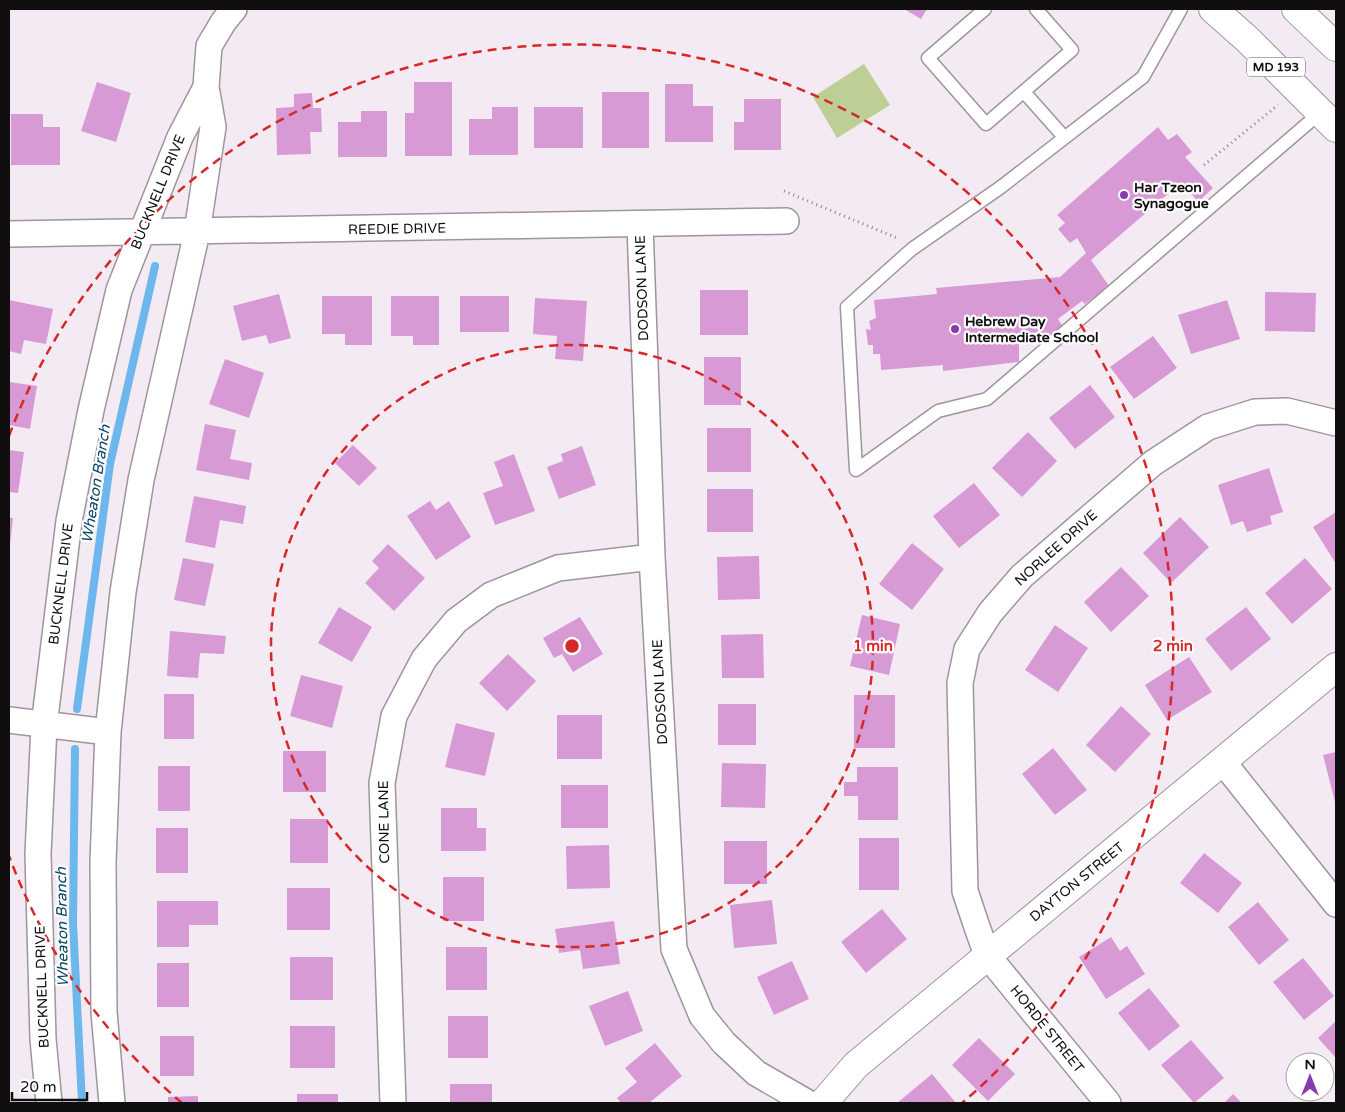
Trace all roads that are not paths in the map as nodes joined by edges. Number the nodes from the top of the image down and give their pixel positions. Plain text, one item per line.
1 (234, 9) edge
2 (985, 9) edge
3 (1036, 9) edge
4 (1181, 9) edge
5 (1213, 9) edge
6 (1296, 9) edge
7 (1336, 47) edge
8 (206, 86) junction
9 (1024, 92) junction
10 (1329, 120) edge
11 (1064, 137) junction
12 (786, 221) dead end
13 (640, 225) junction
14 (197, 232) junction
15 (142, 233) junction
16 (9, 234) edge
17 (1336, 424) edge
18 (652, 557) junction
19 (1336, 667) edge
20 (9, 720) edge
21 (44, 726) junction
22 (108, 732) junction
23 (1223, 762) junction
24 (1336, 904) edge
25 (987, 955) junction
26 (49, 1103) edge
27 (112, 1103) edge
28 (393, 1103) edge
29 (808, 1103) edge
30 (823, 1103) edge
31 (1108, 1103) edge

1 - 8 street, BUCKNELL DRIVE
2 - 9 lane
3 - 9 lane
4 - 11 lane
5 - 10 street, MD 193
6 - 7 street
8 - 14 street, BUCKNELL DRIVE
8 - 15 street, BUCKNELL DRIVE
9 - 11 lane
10 - 11 lane
12 - 13 street, REEDIE DRIVE
13 - 14 street, REEDIE DRIVE
13 - 18 street, DODSON LANE
14 - 15 street, REEDIE DRIVE
14 - 22 street, BUCKNELL DRIVE
15 - 16 street, REEDIE DRIVE
15 - 21 street, BUCKNELL DRIVE
17 - 25 street, NORLEE DRIVE
18 - 28 street, CONE LANE
18 - 29 street, DODSON LANE
19 - 23 street, DAYTON STREET
20 - 21 street
21 - 22 street
21 - 26 street, BUCKNELL DRIVE
22 - 27 street, BUCKNELL DRIVE
23 - 24 street
23 - 25 street, DAYTON STREET
25 - 30 street, DAYTON STREET
25 - 31 street, HORDE STREET

